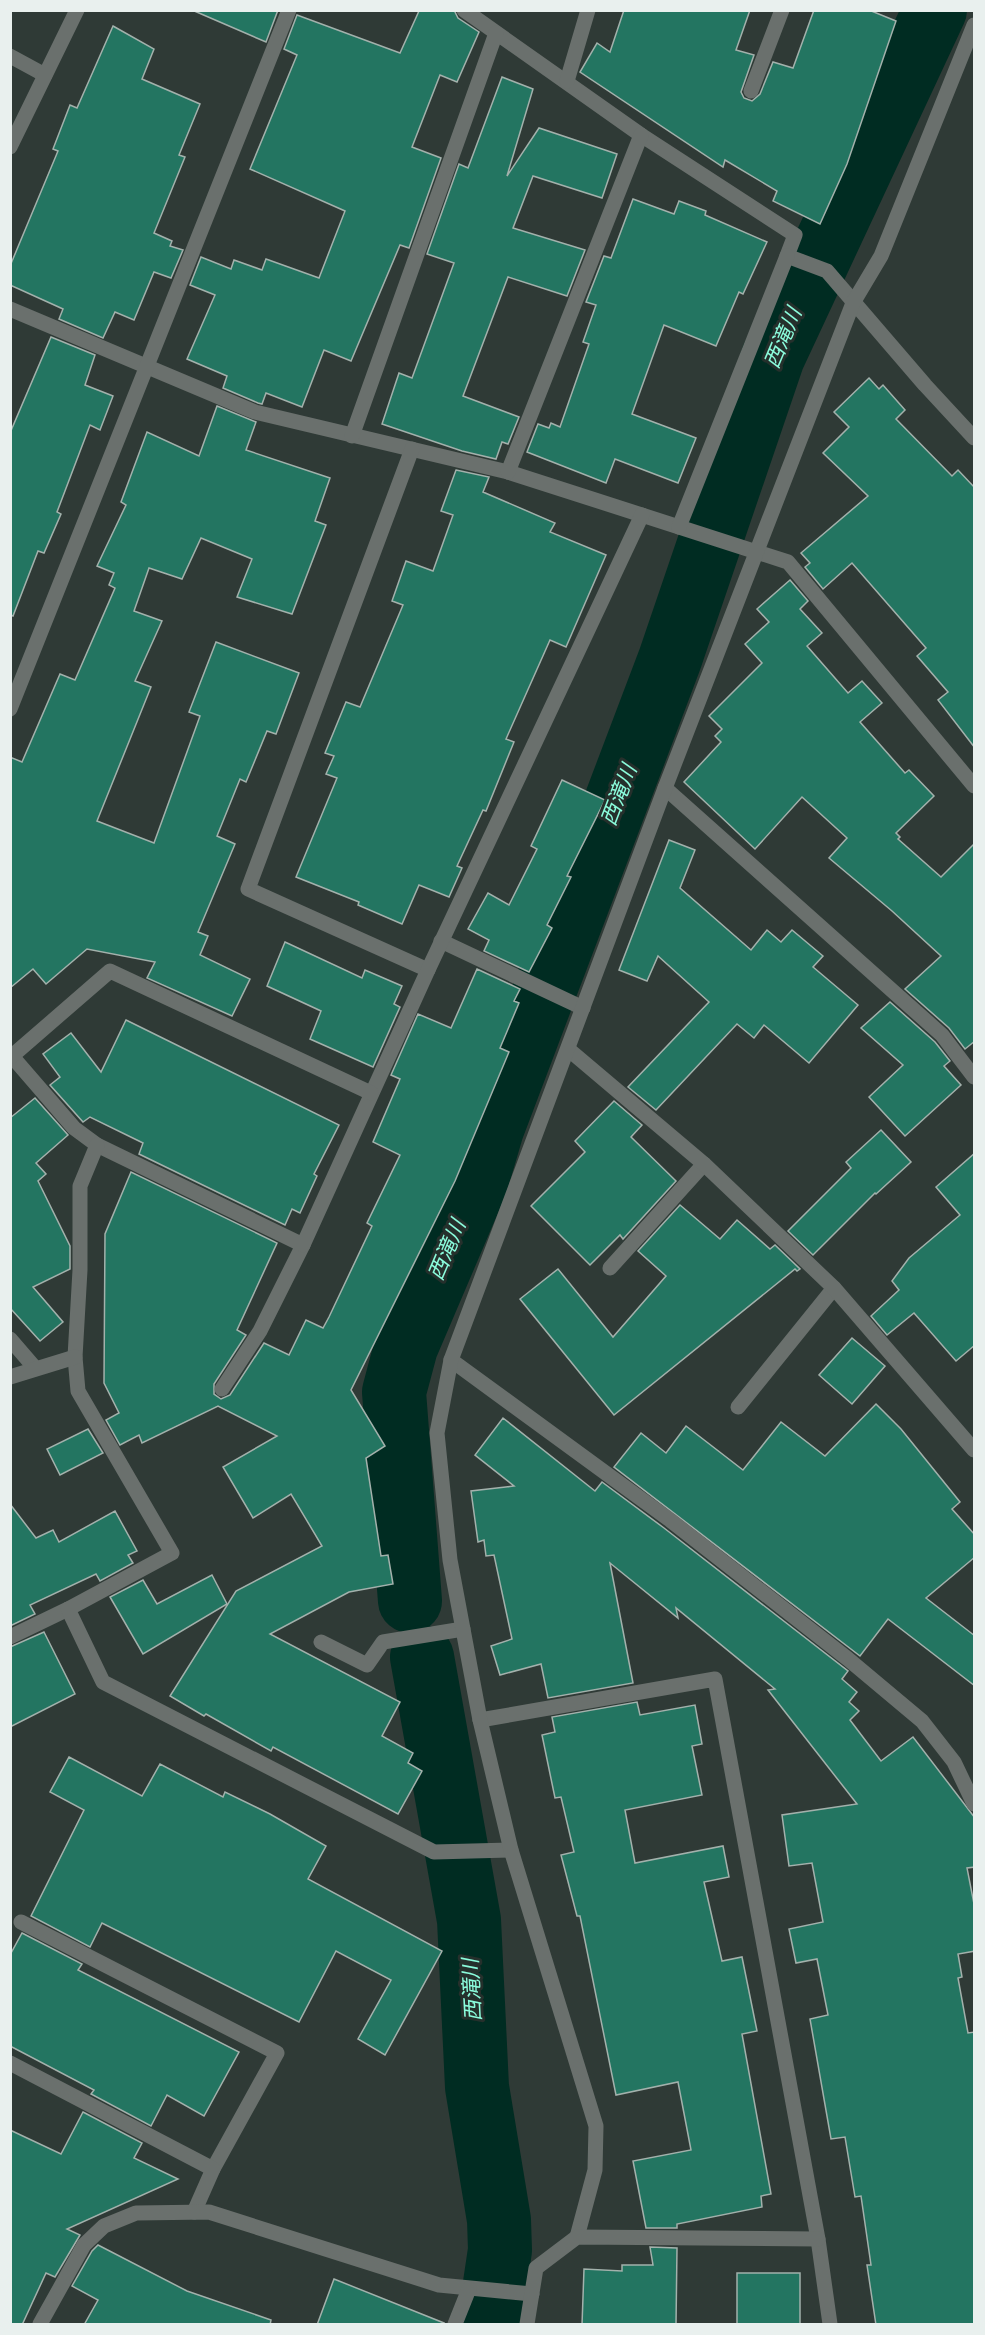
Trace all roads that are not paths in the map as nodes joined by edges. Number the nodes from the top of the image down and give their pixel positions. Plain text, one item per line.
1 (77, 10) edge
2 (288, 10) edge
3 (464, 10) edge
4 (588, 10) edge
5 (782, 10) edge
6 (975, 25) edge
7 (496, 33) junction
8 (10, 56) edge
9 (45, 75) junction
10 (567, 81) junction
11 (751, 91) dead end
12 (641, 135) junction
13 (10, 147) edge
14 (787, 256) junction
15 (853, 303) junction
16 (10, 309) edge
17 (146, 365) junction
18 (352, 436) junction
19 (975, 438) edge
20 (412, 449) junction
21 (508, 472) junction
22 (642, 515) junction
23 (679, 527) junction
24 (757, 554) junction
25 (10, 709) edge
26 (975, 786) edge
27 (665, 788) junction
28 (441, 941) junction
29 (428, 970) junction
30 (583, 1008) junction
31 (568, 1050) junction
32 (11, 1055) edge
33 (975, 1077) edge
34 (371, 1093) junction
35 (97, 1144) junction
36 (704, 1164) junction
37 (303, 1245) junction
38 (610, 1268) dead end
39 (834, 1288) junction
40 (10, 1339) edge
41 (75, 1357) junction
42 (452, 1360) junction
43 (35, 1368) junction
44 (10, 1377) edge
45 (222, 1389) dead end
46 (738, 1407) dead end
47 (975, 1450) edge
48 (68, 1609) junction
49 (463, 1629) junction
50 (10, 1637) edge
51 (321, 1642) dead end
52 (480, 1720) junction
53 (975, 1803) edge
54 (511, 1850) junction
55 (21, 1922) dead end
56 (10, 2063) edge
57 (213, 2169) junction
58 (194, 2212) junction
59 (577, 2237) junction
60 (818, 2239) junction
61 (475, 2290) junction
62 (532, 2294) junction
63 (40, 2325) edge
64 (454, 2325) edge
65 (527, 2325) edge
66 (830, 2325) edge

1 - 9 street
2 - 17 street
3 - 7 street
4 - 10 street
5 - 11 street
6 - 15 street
7 - 10 street
7 - 18 street
8 - 9 street
9 - 13 street
10 - 12 street
12 - 14 street
12 - 21 street
14 - 15 street
14 - 23 street
15 - 19 street
15 - 24 street
16 - 17 street
17 - 18 street
17 - 25 street
18 - 20 street
20 - 21 street
20 - 29 street
21 - 22 street
22 - 23 street
22 - 28 street
23 - 24 street
24 - 26 street
24 - 27 street
27 - 30 street
27 - 33 street
28 - 29 street
28 - 30 street
29 - 34 street
30 - 31 street
31 - 36 street
31 - 42 street
32 - 34 street
32 - 35 street
34 - 37 street
35 - 37 street
35 - 41 street
36 - 38 street
36 - 39 street
37 - 45 street
39 - 46 street
39 - 47 street
40 - 43 street
41 - 43 street
41 - 48 street
42 - 49 street
42 - 53 street
43 - 44 street
48 - 50 street
48 - 54 street
49 - 51 street
49 - 52 street
52 - 54 street
52 - 60 street
54 - 59 street
55 - 57 street
56 - 57 street
57 - 58 street
58 - 61 street
58 - 63 street
59 - 60 street
59 - 62 street
60 - 66 street
61 - 62 street
61 - 64 street
62 - 65 street

